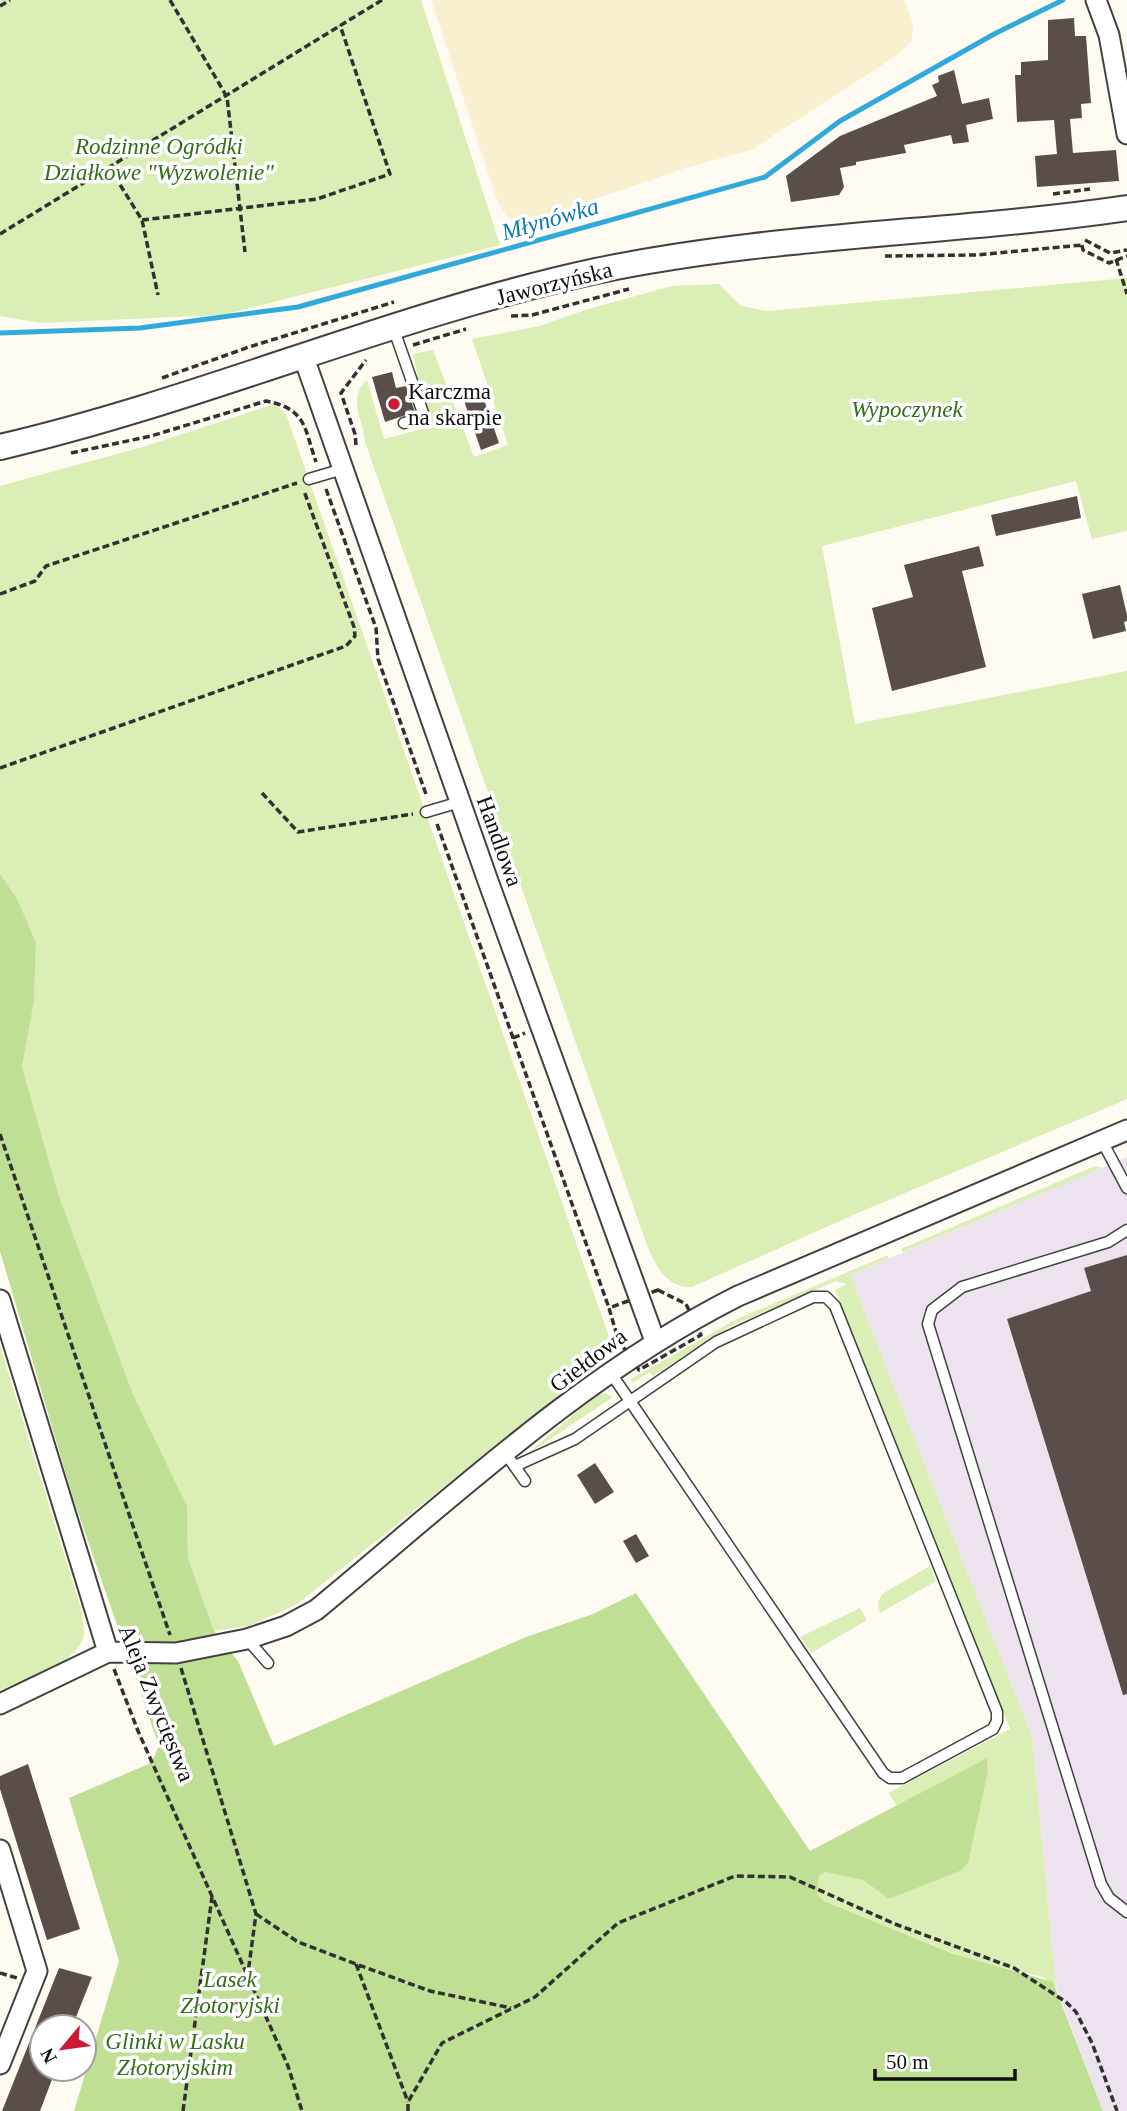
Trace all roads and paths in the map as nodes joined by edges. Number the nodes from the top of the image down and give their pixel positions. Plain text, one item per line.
1 (10, 0) edge
2 (170, 0) edge
3 (382, 0) edge
4 (1096, 0) edge
5 (0, 6) edge
6 (340, 25) junction
7 (227, 97) junction
8 (1127, 134) edge
9 (109, 167) junction
10 (1127, 208) edge
11 (240, 209) junction
12 (142, 220) junction
13 (0, 233) edge
14 (1085, 240) dead end
15 (1127, 250) edge
16 (245, 252) dead end
17 (1127, 256) edge
18 (877, 257) dead end
19 (1115, 258) junction
20 (639, 286) dead end
21 (1127, 294) edge
22 (158, 295) dead end
23 (508, 316) dead end
24 (468, 328) dead end
25 (397, 338) junction
26 (303, 355) junction
27 (348, 415) dead end
28 (404, 423) dead end
29 (0, 447) edge
30 (65, 454) dead end
31 (343, 469) junction
32 (321, 475) junction
33 (309, 480) dead end
34 (0, 594) edge
35 (0, 768) edge
36 (262, 793) dead end
37 (460, 802) junction
38 (429, 811) junction
39 (1127, 1130) edge
40 (0, 1134) edge
41 (1102, 1141) junction
42 (1127, 1188) edge
43 (1127, 1230) edge
44 (0, 1300) edge
45 (609, 1308) dead end
46 (655, 1341) junction
47 (610, 1372) junction
48 (630, 1401) junction
49 (511, 1460) junction
50 (525, 1481) dead end
51 (247, 1639) junction
52 (176, 1653) junction
53 (103, 1658) junction
54 (268, 1663) dead end
55 (0, 1704) edge
56 (0, 1850) edge
57 (212, 1895) junction
58 (1127, 1912) edge
59 (256, 1914) junction
60 (356, 1964) junction
61 (248, 1973) junction
62 (513, 2008) junction
63 (0, 2064) edge
64 (408, 2102) junction
65 (183, 2111) edge
66 (302, 2111) edge
67 (408, 2111) edge
68 (1117, 2111) edge

1 - 5 path
2 - 7 path
3 - 6 path
4 - 8 street
6 - 7 path
6 - 11 path
7 - 9 path
7 - 11 path
9 - 12 path
9 - 13 path
10 - 25 street, Jaworzyńska
11 - 12 path
11 - 16 path
12 - 22 path
14 - 15 path
17 - 19 path
18 - 19 path
19 - 21 path
20 - 23 path
24 - 25 path
25 - 26 street, Jaworzyńska
25 - 27 path
25 - 28 lane
26 - 29 street, Jaworzyńska
26 - 31 street, Handlowa
30 - 32 path
31 - 32 lane
31 - 37 street, Handlowa
32 - 33 lane
32 - 38 path
34 - 35 path
36 - 38 path
37 - 38 lane
37 - 46 street, Handlowa
38 - 45 path
39 - 41 street, Giełdowa
40 - 52 path
41 - 42 lane
41 - 46 street, Giełdowa
43 - 58 lane
44 - 53 street, Aleja Zwycięstwa
46 - 47 street, Giełdowa
47 - 48 lane
47 - 49 street, Giełdowa
48 - 48 lane
48 - 49 lane
49 - 50 lane
49 - 51 street, Giełdowa
51 - 52 street, Giełdowa
51 - 54 lane
52 - 53 street, Giełdowa
52 - 59 path
53 - 55 street
53 - 57 path, Aleja Zwycięstwa
56 - 63 street
57 - 61 path, Aleja Zwycięstwa
57 - 65 path
59 - 60 path
59 - 61 path
60 - 62 path
60 - 64 path
61 - 66 path, Aleja Zwycięstwa
62 - 64 path
62 - 68 path
64 - 67 path

